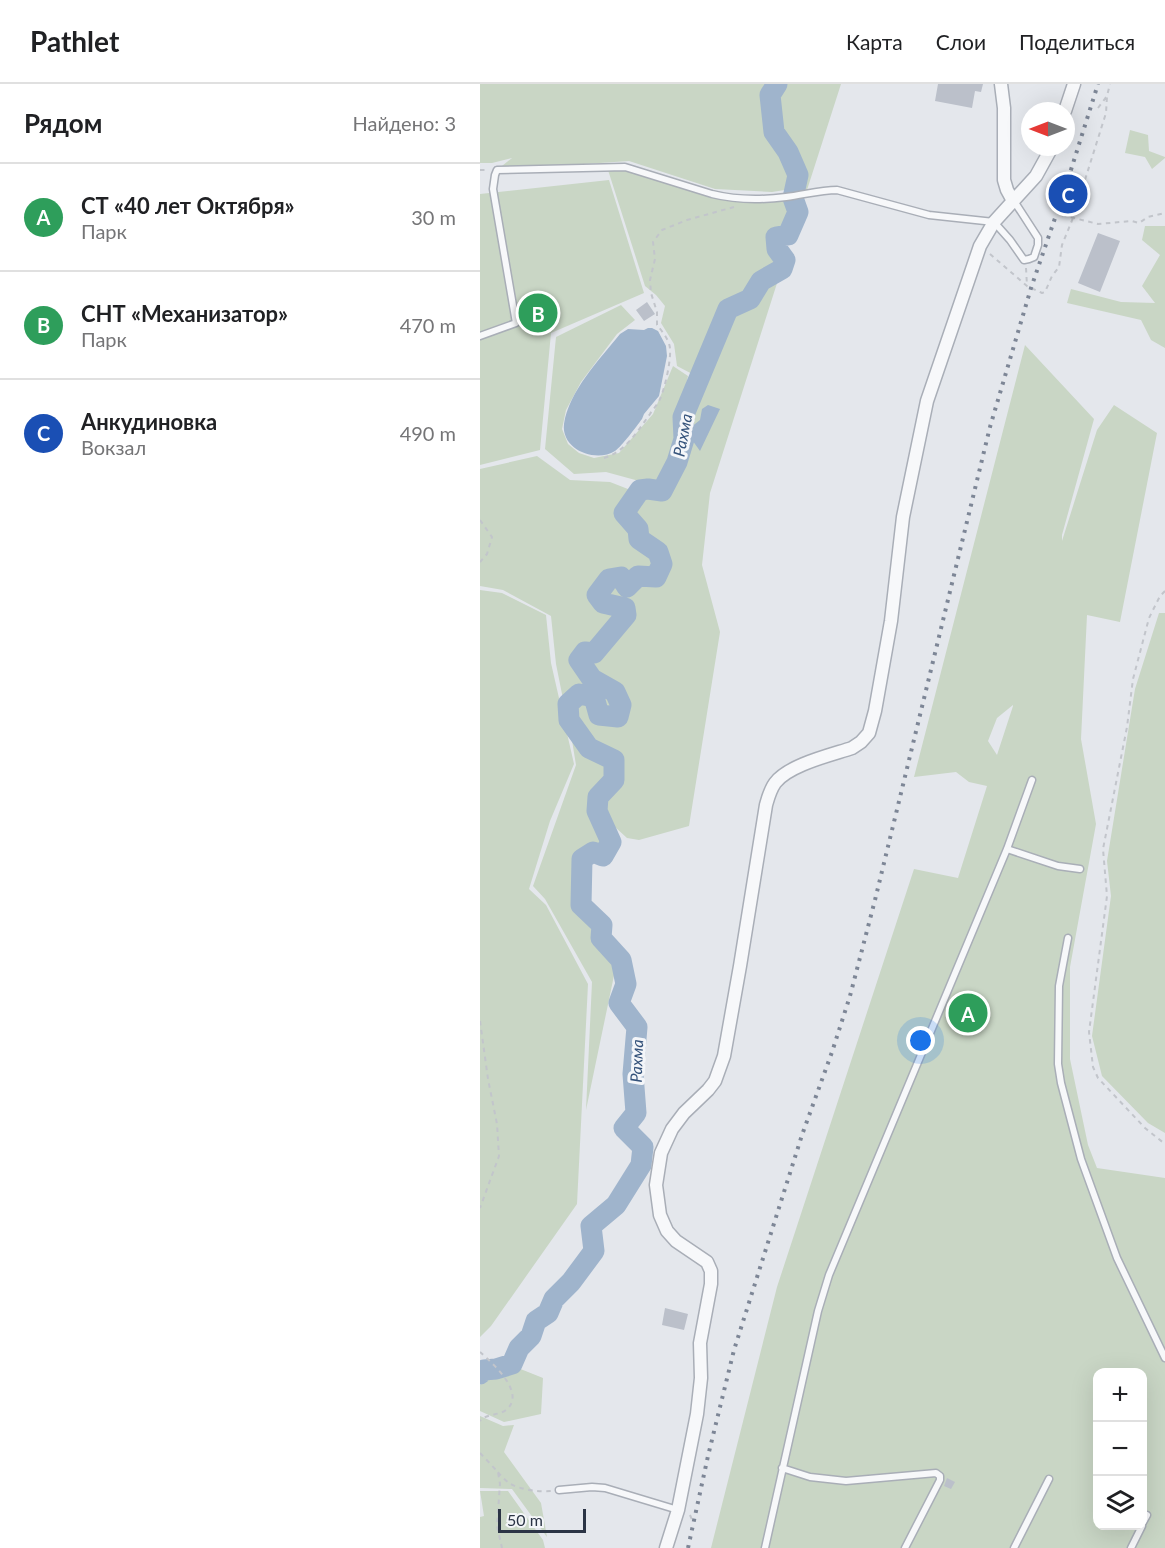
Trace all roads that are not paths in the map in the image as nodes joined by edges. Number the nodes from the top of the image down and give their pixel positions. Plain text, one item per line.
1 (1001, 84) edge
2 (1074, 84) edge
3 (1068, 102) edge
4 (1047, 156) edge
5 (1013, 201) junction
6 (994, 222) junction
7 (480, 336) edge
8 (1032, 780) dead end
9 (1007, 849) junction
10 (1080, 869) dead end
11 (1068, 938) dead end
12 (1165, 1358) edge
13 (782, 1468) junction
14 (1049, 1479) dead end
15 (560, 1490) road end
16 (678, 1510) junction
17 (1140, 1530) edge
18 (666, 1548) edge
19 (765, 1548) edge
20 (905, 1548) edge
21 (1014, 1548) edge
22 (1131, 1548) edge

1 - 5 street
2 - 3 street
4 - 5 street
5 - 6 street
5 - 6 lane
6 - 7 lane
6 - 16 street
8 - 9 lane
9 - 10 lane
9 - 13 lane
11 - 12 lane
13 - 19 lane
13 - 20 lane
14 - 21 lane
15 - 16 lane
16 - 18 street
17 - 22 lane

